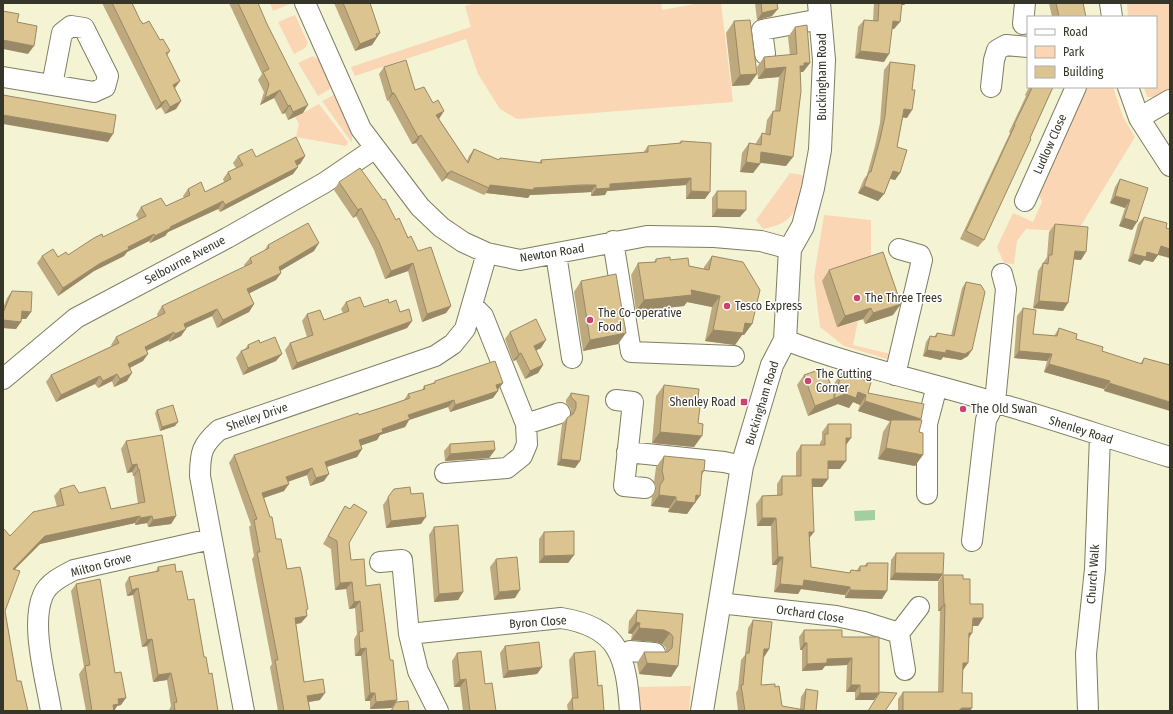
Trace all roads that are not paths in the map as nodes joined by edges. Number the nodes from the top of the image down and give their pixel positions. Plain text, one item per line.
1 (306, 3) edge
2 (1025, 3) edge
3 (1110, 3) edge
4 (820, 11) edge
5 (1112, 16) edge
6 (1023, 24) dead end
7 (1027, 47) edge
8 (765, 54) dead end
9 (3, 77) edge
10 (52, 85) dead end
11 (991, 87) dead end
12 (1076, 88) edge
13 (1128, 88) edge
14 (1170, 100) edge
15 (1139, 118) junction
16 (374, 149) junction
17 (1170, 166) edge
18 (1025, 201) dead end
19 (613, 241) junction
20 (790, 249) junction
21 (899, 249) dead end
22 (487, 253) junction
23 (556, 254) junction
24 (1002, 274) dead end
25 (473, 306) junction
26 (785, 340) junction
27 (734, 356) dead end
28 (572, 358) dead end
29 (895, 375) junction
30 (3, 379) edge
31 (937, 386) junction
32 (616, 400) dead end
33 (995, 402) junction
34 (560, 413) dead end
35 (526, 424) junction
36 (1100, 436) junction
37 (627, 452) junction
38 (1170, 456) edge
39 (742, 466) junction
40 (445, 473) dead end
41 (645, 488) dead end
42 (928, 494) dead end
43 (212, 539) junction
44 (972, 541) dead end
45 (380, 562) dead end
46 (719, 603) junction
47 (919, 607) dead end
48 (899, 633) junction
49 (409, 634) junction
50 (655, 653) edge
51 (622, 657) junction
52 (905, 670) dead end
53 (51, 711) edge
54 (244, 711) edge
55 (438, 711) edge
56 (630, 711) edge
57 (702, 711) edge
58 (1088, 711) edge

1 - 16 street, Newton Road
2 - 6 street
3 - 5 street
4 - 8 street
4 - 20 main road, Buckingham Road
7 - 11 street
9 - 10 street
12 - 18 street, Ludlow Close
13 - 15 street
14 - 15 street
15 - 17 street
16 - 22 street, Newton Road
16 - 30 street, Selbourne Avenue
19 - 20 street, Newton Road
19 - 23 street, Newton Road
19 - 27 street
20 - 26 main road, Buckingham Road
21 - 29 street
22 - 23 street, Newton Road
22 - 25 street, Shelley Drive
23 - 28 street
24 - 33 street
25 - 35 street
25 - 43 street, Shelley Drive
26 - 29 street, Shenley Road
26 - 39 main road, Buckingham Road
29 - 31 street, Shenley Road
31 - 33 street, Shenley Road
31 - 42 street
32 - 37 street
33 - 36 street, Shenley Road
33 - 44 street
34 - 35 street
35 - 40 street
36 - 38 street, Shenley Road
36 - 58 street, Church Walk
37 - 39 street
37 - 41 street
39 - 46 main road, Buckingham Road
43 - 53 street, Milton Grove
43 - 54 street, Shelley Drive
45 - 49 street
46 - 48 street, Orchard Close
46 - 57 main road, Buckingham Road
47 - 48 street
48 - 52 street
49 - 51 street, Byron Close
49 - 55 street
50 - 51 street
51 - 56 street, Byron Close

